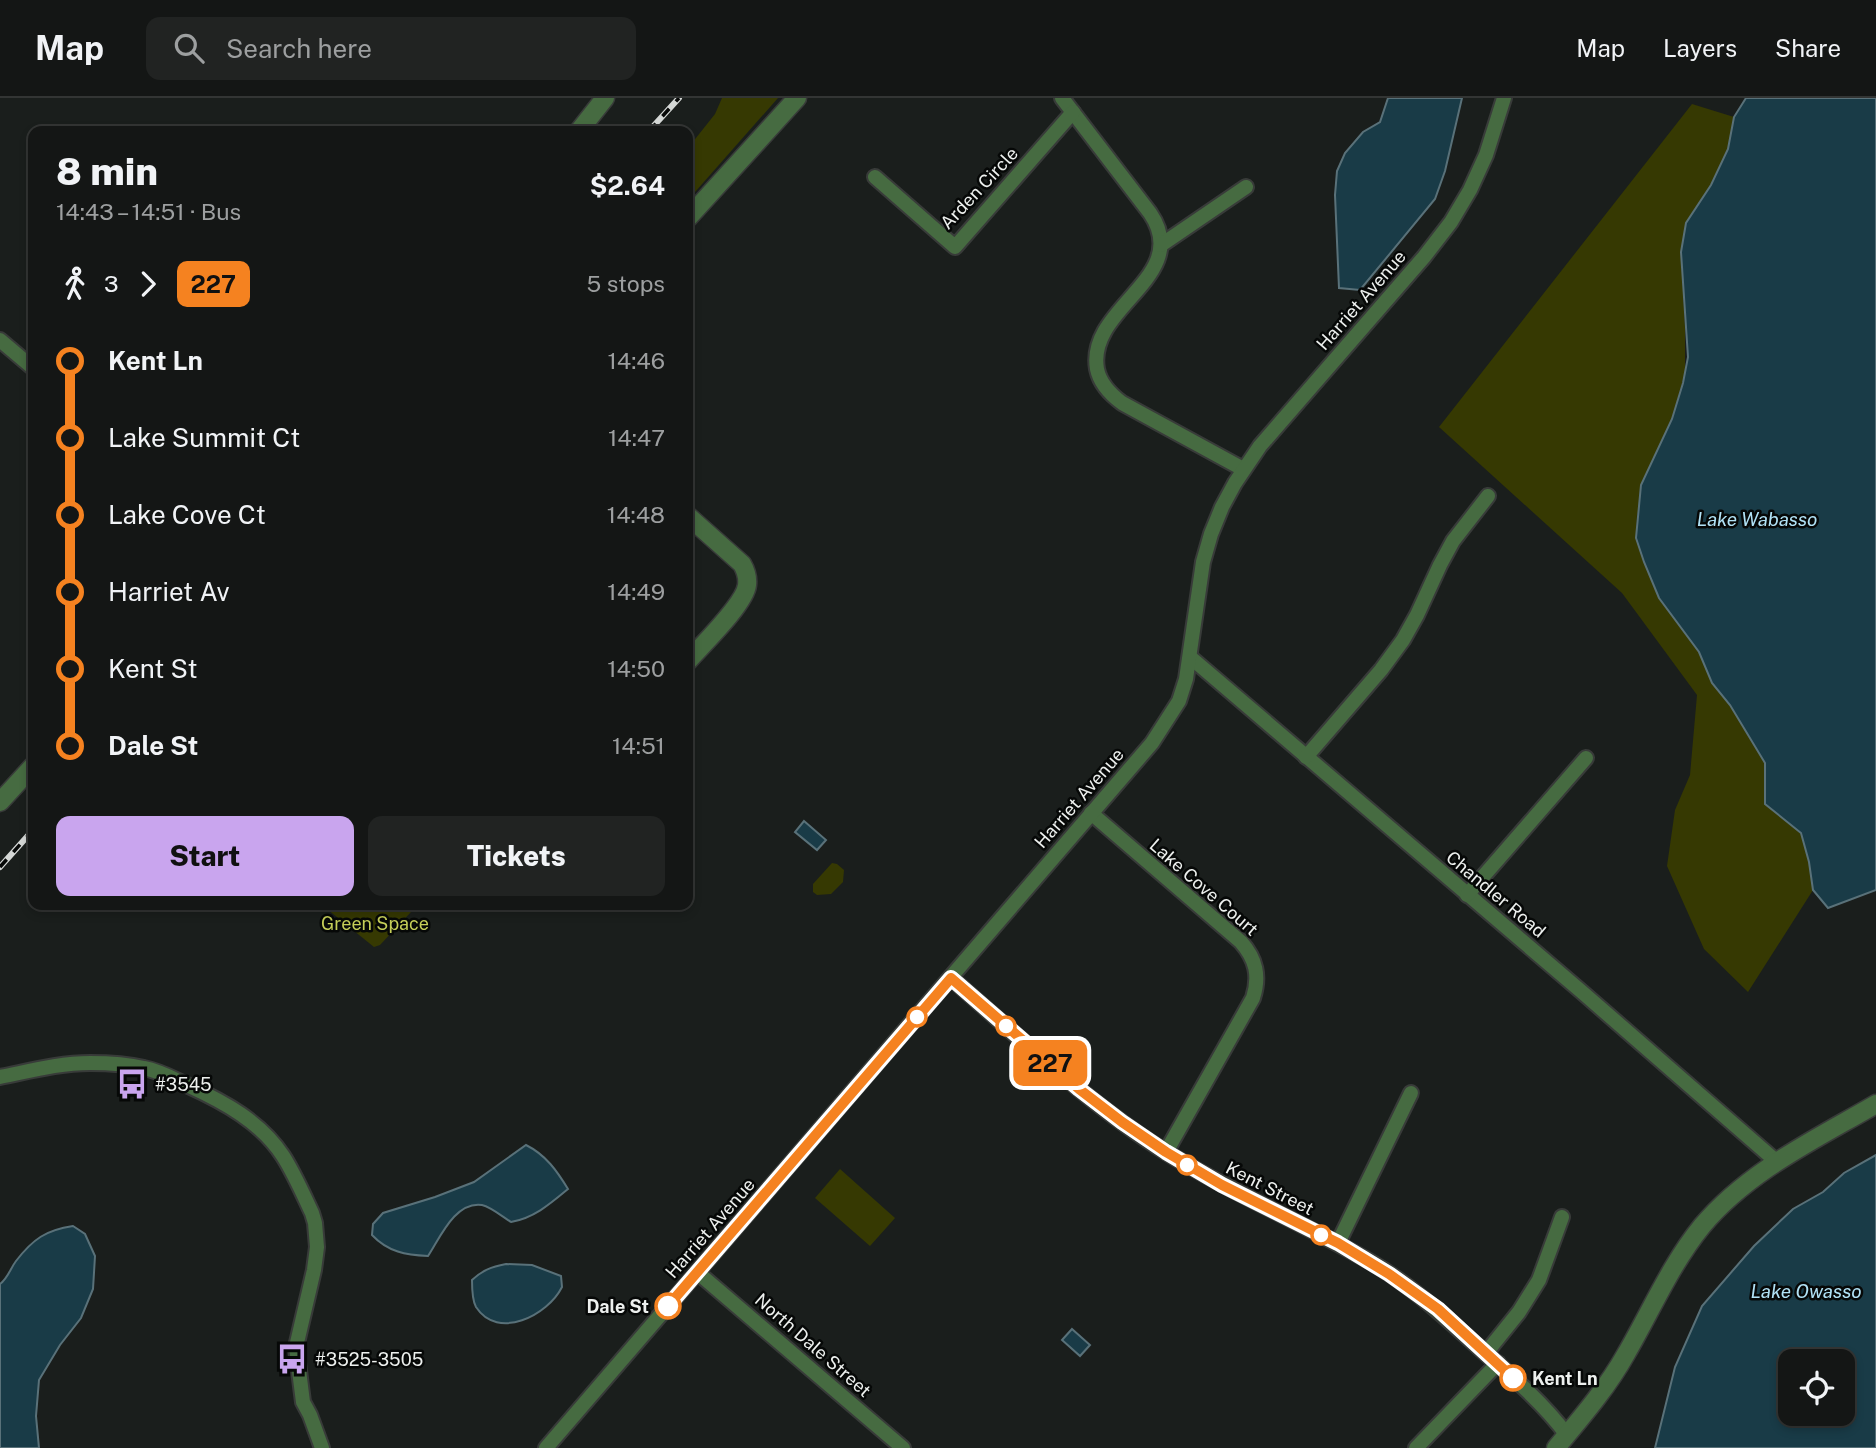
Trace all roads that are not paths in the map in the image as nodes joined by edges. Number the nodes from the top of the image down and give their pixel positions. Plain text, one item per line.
1 (606, 98) edge
2 (797, 98) edge
3 (1062, 98) edge
4 (1504, 98) edge
5 (1073, 112) junction
6 (583, 126) edge
7 (875, 177) dead end
8 (1246, 187) dead end
9 (693, 212) edge
10 (1161, 245) junction
11 (0, 340) edge
12 (28, 365) edge
13 (1243, 469) junction
14 (1489, 496) dead end
15 (693, 520) edge
16 (693, 655) edge
17 (1190, 657) junction
18 (1306, 757) junction
19 (1586, 758) dead end
20 (28, 771) edge
21 (0, 802) edge
22 (1091, 813) junction
23 (1467, 895) junction
24 (951, 978) junction
25 (0, 1077) edge
26 (1411, 1093) dead end
27 (1876, 1104) edge
28 (1166, 1152) junction
29 (1777, 1162) junction
30 (1562, 1217) dead end
31 (1338, 1243) junction
32 (697, 1272) junction
33 (1486, 1353) junction
34 (1498, 1363) junction
35 (1562, 1441) edge
36 (323, 1448) edge
37 (546, 1448) edge
38 (903, 1448) edge
39 (1416, 1448) edge

1 - 6 street
2 - 9 street
3 - 5 street
4 - 13 street, Harriet Avenue
5 - 7 street, Arden Circle
5 - 10 street
8 - 10 street
10 - 13 street
11 - 12 street
13 - 17 street, Harriet Avenue
14 - 18 street
15 - 16 street
17 - 18 street, Chandler Road
17 - 22 street, Harriet Avenue
18 - 23 street, Chandler Road
19 - 23 street
20 - 21 street
22 - 24 street, Harriet Avenue
22 - 28 street, Lake Cove Court
23 - 29 street, Chandler Road
24 - 28 street, Kent Street
24 - 32 street, Harriet Avenue
25 - 36 street
26 - 31 street
27 - 29 street
28 - 31 street, Kent Street
29 - 35 street
30 - 33 street
31 - 33 street, Kent Street
32 - 37 street, Harriet Avenue
32 - 38 street, North Dale Street
33 - 34 street, Kent Street
34 - 35 street, Kent Street
34 - 39 street

